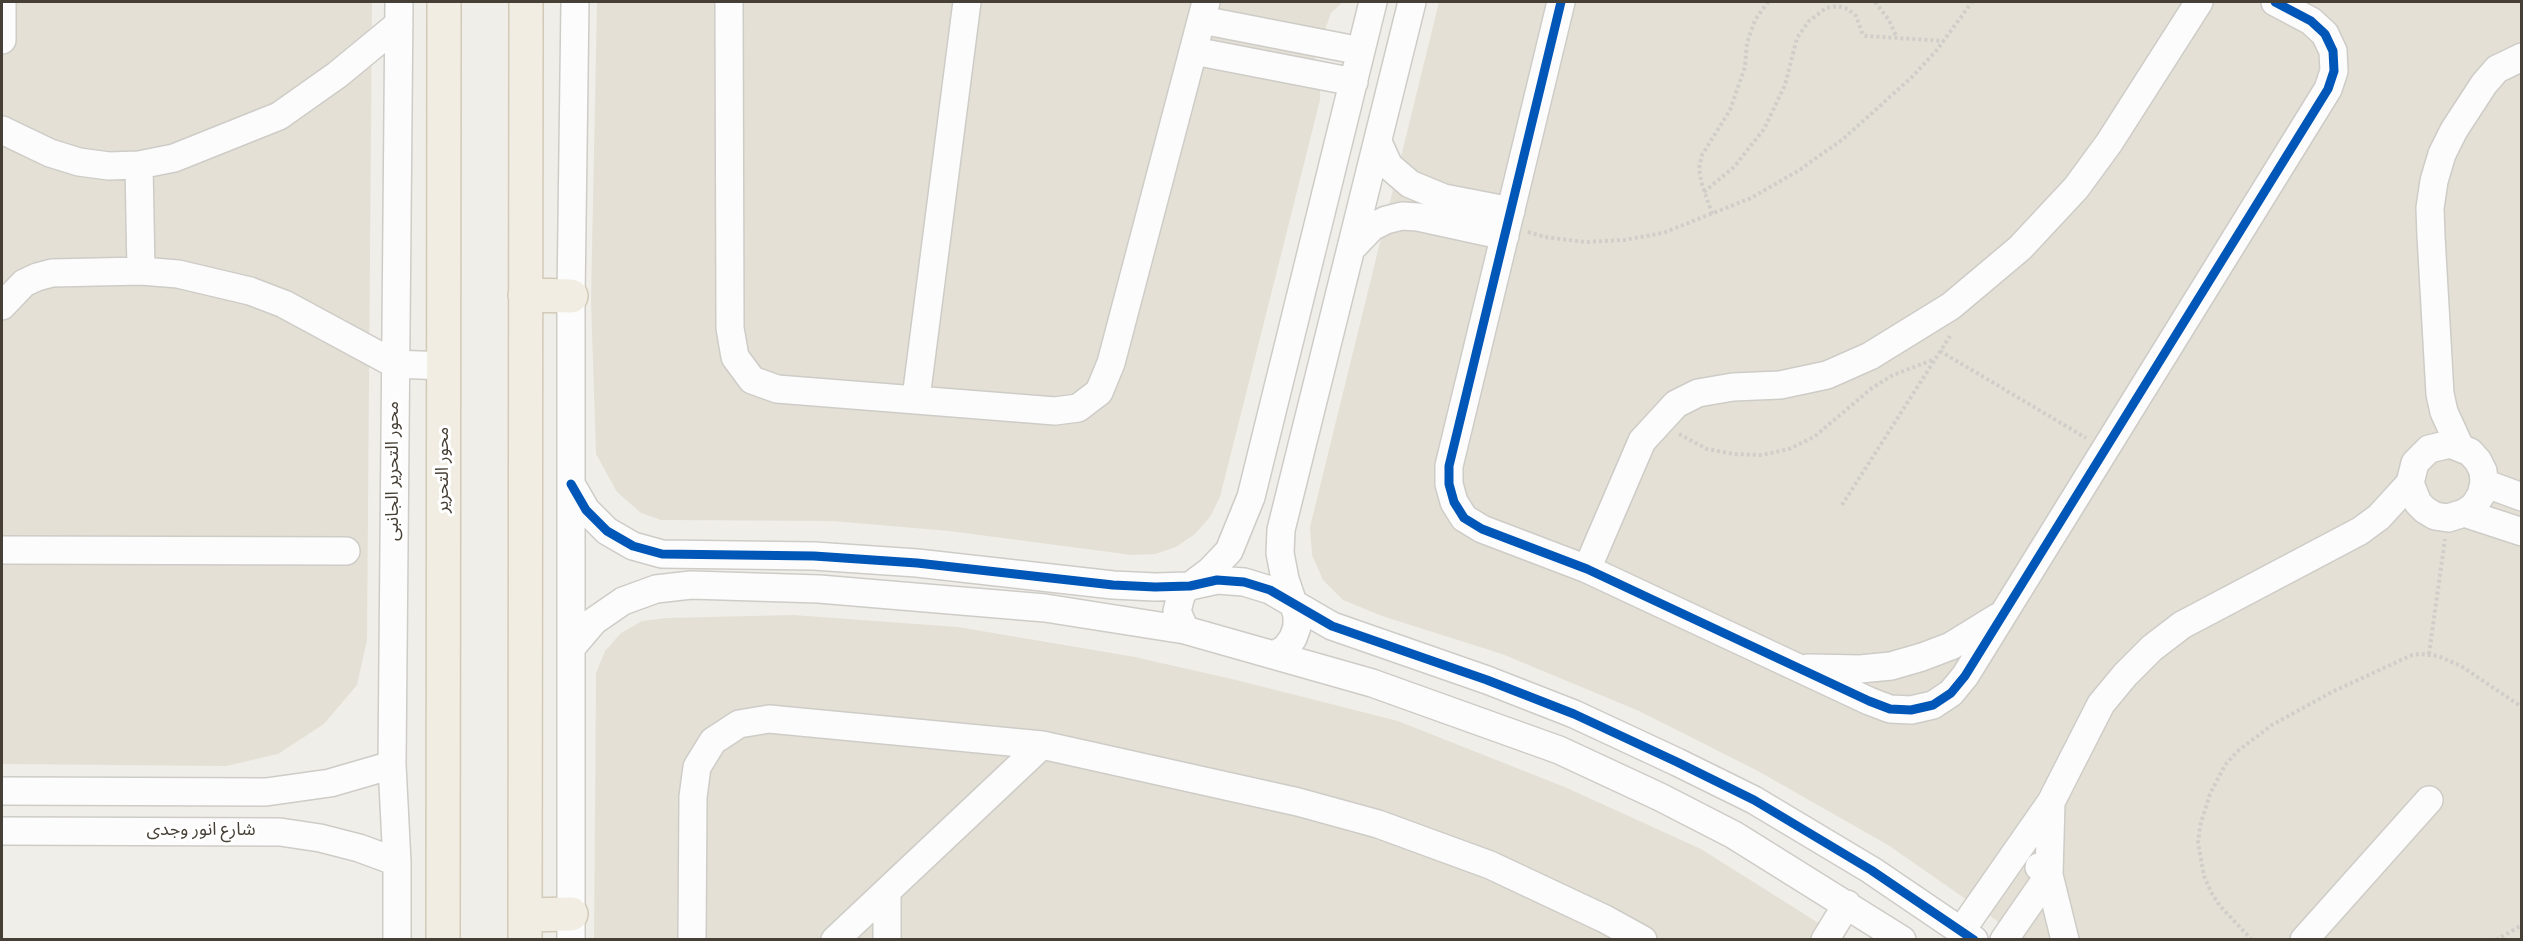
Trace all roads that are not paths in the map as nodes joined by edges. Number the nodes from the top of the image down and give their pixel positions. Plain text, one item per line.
1 (2, 2) edge
2 (444, 2) edge
3 (526, 2) edge
4 (575, 2) edge
5 (729, 2) edge
6 (967, 2) edge
7 (1373, 2) edge
8 (1412, 2) edge
9 (1561, 2) edge
10 (2199, 2) edge
11 (2275, 2) edge
12 (1204, 11) edge
13 (399, 13) edge
14 (2, 40) edge
15 (1194, 51) junction
16 (1361, 51) junction
17 (2522, 57) edge
18 (1354, 82) junction
19 (2, 130) edge
20 (1378, 142) junction
21 (139, 165) junction
22 (1507, 224) junction
23 (1350, 250) junction
24 (141, 271) junction
25 (525, 295) junction
26 (571, 296) junction
27 (2, 306) edge
28 (395, 364) junction
29 (444, 366) junction
30 (2440, 394) junction
31 (916, 398) junction
32 (2460, 447) junction
33 (2421, 455) junction
34 (2410, 483) junction
35 (2484, 483) junction
36 (571, 484) junction
37 (2522, 497) edge
38 (2449, 516) junction
39 (2360, 531) junction
40 (2522, 532) edge
41 (2, 550) edge
42 (346, 551) dead end
43 (692, 554) junction
44 (1587, 569) junction
45 (692, 585) junction
46 (1190, 586) junction
47 (1293, 604) junction
48 (2006, 611) junction
49 (1185, 630) junction
50 (571, 648) junction
51 (1276, 654) junction
52 (1796, 667) junction
53 (1042, 745) junction
54 (393, 765) junction
55 (2, 791) edge
56 (2429, 800) dead end
57 (2051, 802) junction
58 (2, 831) edge
59 (2018, 848) junction
60 (397, 861) junction
61 (2049, 876) junction
62 (1994, 883) junction
63 (886, 891) junction
64 (1847, 904) junction
65 (2025, 909) junction
66 (525, 927) edge
67 (571, 927) edge
68 (1967, 935) edge
69 (397, 939) edge
70 (443, 939) edge
71 (692, 939) edge
72 (835, 939) edge
73 (886, 939) edge
74 (1643, 939) edge
75 (1825, 939) edge
76 (1902, 939) edge
77 (2004, 939) edge
78 (2065, 939) edge
79 (2304, 939) edge

1 - 14 street
2 - 29 main road, محور التحرير
3 - 25 main road
4 - 26 street
5 - 31 street
6 - 31 street
7 - 16 street
8 - 20 street
9 - 22 street
10 - 44 street
11 - 48 street
12 - 15 street
12 - 16 street
13 - 21 street
13 - 28 street, محور التحرير الجانبى
15 - 18 street
15 - 31 street
16 - 18 street
17 - 30 street
18 - 46 street
19 - 21 street
20 - 22 street
20 - 23 street
21 - 24 street
22 - 23 street
22 - 44 street
23 - 47 street
24 - 27 street
24 - 28 street
25 - 26 main road
25 - 66 main road
26 - 36 street
28 - 29 street
28 - 54 street, محور التحرير الجانبى
29 - 70 main road, محور التحرير
30 - 32 street
30 - 33 street
32 - 33 street
32 - 35 street
33 - 34 street
34 - 38 street
34 - 39 street
35 - 37 street
35 - 38 street
36 - 43 street
36 - 50 street
38 - 39 street
38 - 40 street
39 - 57 street
41 - 42 street
43 - 45 street
43 - 46 street
44 - 52 street
45 - 49 street
45 - 50 street
46 - 47 street
46 - 49 street
47 - 51 street
47 - 68 street
48 - 52 street
48 - 52 street
49 - 51 street
50 - 67 street
51 - 64 street
53 - 63 street
53 - 71 street
53 - 74 street
54 - 55 street
54 - 60 street, محور التحرير الجانبى
56 - 79 street
57 - 59 street
57 - 61 street
58 - 60 street, شارع انور وجدى
59 - 61 street
59 - 62 street
60 - 69 street, محور التحرير الجانبى
61 - 65 street
61 - 78 street
62 - 65 street
62 - 68 street
63 - 72 street
63 - 73 street
64 - 75 street
64 - 76 street
65 - 77 street
65 - 78 street
66 - 67 main road

